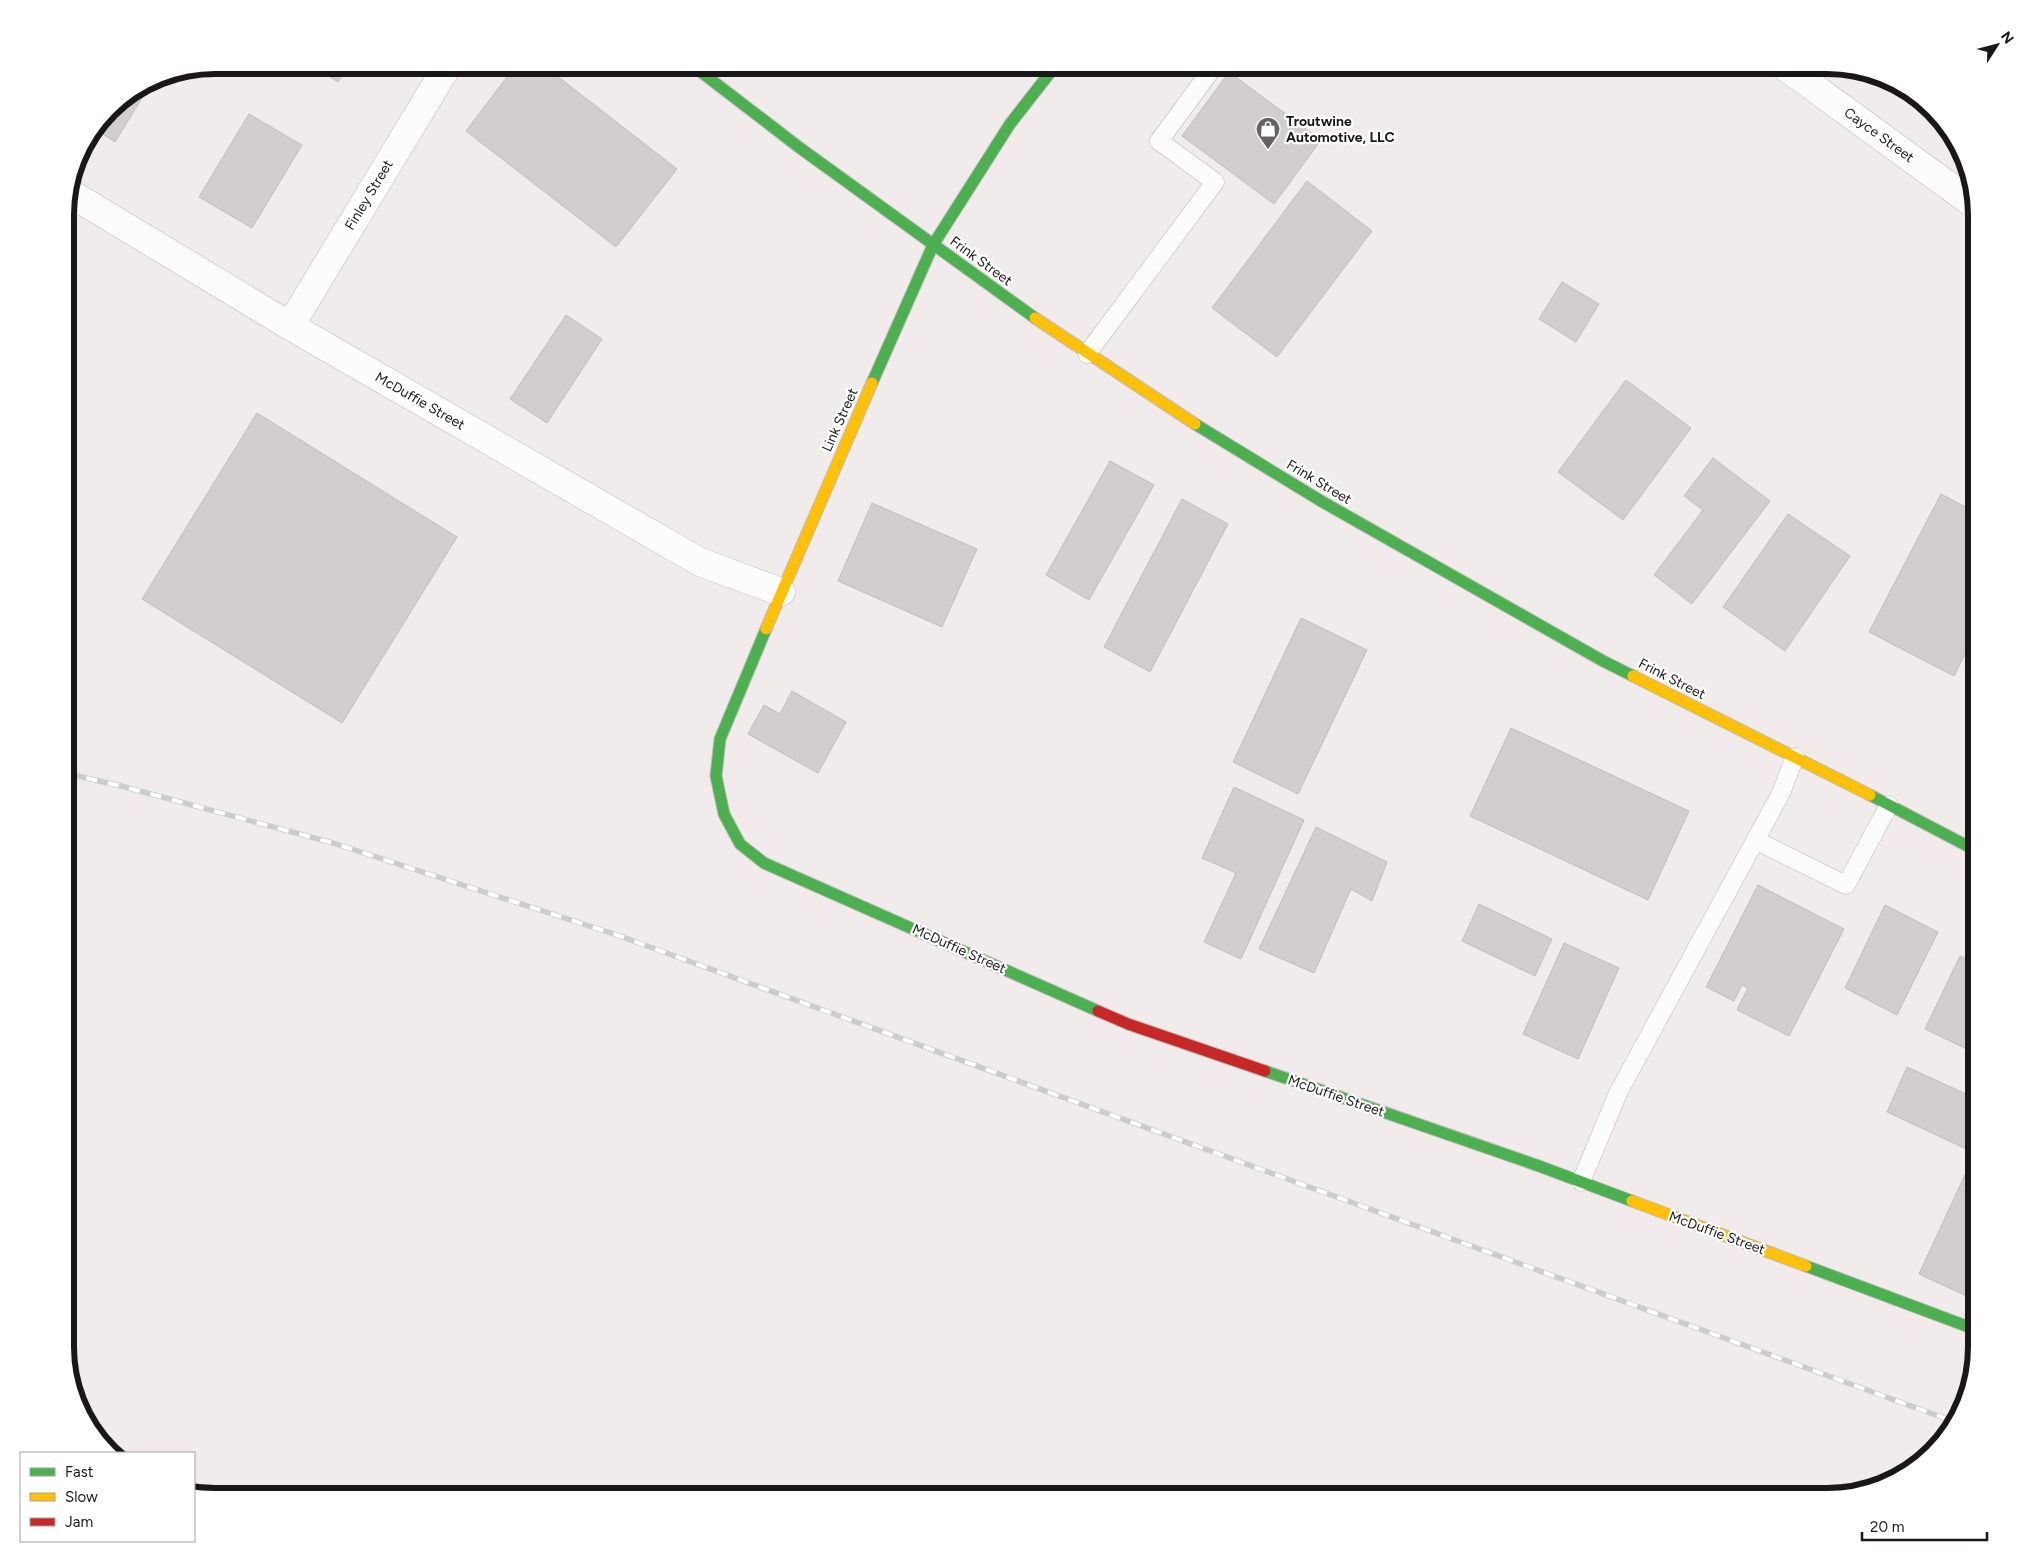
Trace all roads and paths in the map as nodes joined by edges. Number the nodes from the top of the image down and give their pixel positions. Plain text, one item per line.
1 (443, 74) edge
2 (704, 74) edge
3 (1049, 74) edge
4 (1208, 74) edge
5 (1795, 74) edge
6 (75, 196) edge
7 (1967, 200) edge
8 (933, 245) junction
9 (290, 326) junction
10 (1086, 354) junction
11 (781, 592) junction
12 (1795, 757) junction
13 (1889, 805) junction
14 (724, 814) joint
15 (1755, 840) junction
16 (1968, 846) edge
17 (1581, 1182) junction
18 (1968, 1327) edge

1 - 9 street, Finley Street
2 - 8 street, Frink Street
3 - 8 street, Link Street
4 - 10 lane
5 - 7 street, Cayce Street
6 - 9 street, McDuffie Street
8 - 10 street, Frink Street
8 - 11 street, Link Street
9 - 11 street, McDuffie Street
10 - 12 street, Frink Street
11 - 14 street, Link Street
12 - 13 street, Frink Street
12 - 15 lane
13 - 15 lane
13 - 16 street, Frink Street
14 - 17 street, McDuffie Street
15 - 17 lane
17 - 18 street, McDuffie Street

